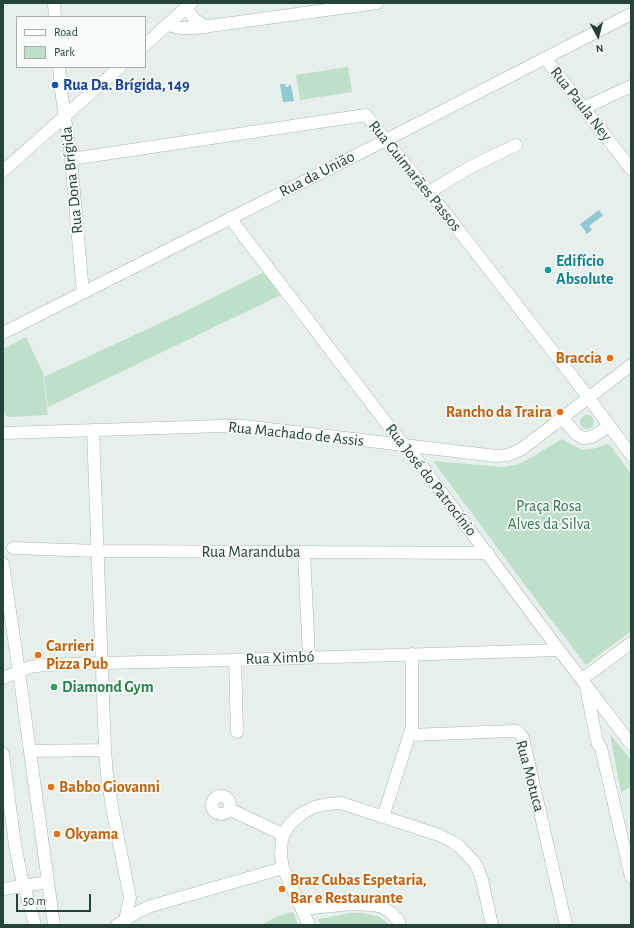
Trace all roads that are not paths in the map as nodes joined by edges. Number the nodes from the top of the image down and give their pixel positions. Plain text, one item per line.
1 (54, 3) edge
2 (377, 3) edge
3 (188, 6) edge
4 (631, 14) edge
5 (55, 16) edge
6 (167, 26) junction
7 (206, 27) junction
8 (146, 44) edge
9 (545, 58) junction
10 (59, 68) edge
11 (119, 68) edge
12 (631, 86) edge
13 (584, 108) junction
14 (65, 116) junction
15 (386, 140) junction
16 (516, 145) dead end
17 (71, 159) junction
18 (631, 169) edge
19 (3, 171) edge
20 (429, 192) junction
21 (230, 218) junction
22 (83, 293) junction
23 (3, 333) edge
24 (631, 366) edge
25 (589, 398) junction
26 (562, 419) junction
27 (609, 426) junction
28 (93, 430) junction
29 (3, 433) edge
30 (405, 446) junction
31 (631, 455) edge
32 (13, 548) dead end
33 (98, 551) junction
34 (304, 552) junction
35 (488, 554) junction
36 (3, 564) edge
37 (631, 643) edge
38 (559, 650) junction
39 (412, 654) junction
40 (309, 657) junction
41 (236, 660) junction
42 (102, 663) junction
43 (19, 672) junction
44 (3, 678) edge
45 (583, 681) junction
46 (611, 718) junction
47 (238, 732) dead end
48 (410, 735) junction
49 (631, 744) edge
50 (601, 748) junction
51 (105, 750) junction
52 (30, 751) junction
53 (3, 754) edge
54 (229, 809) dead end
55 (383, 817) junction
56 (284, 834) junction
57 (283, 868) junction
58 (631, 877) edge
59 (48, 882) junction
60 (24, 886) junction
61 (3, 889) edge
62 (302, 909) junction
63 (121, 923) edge
64 (55, 924) edge
65 (35, 925) edge
66 (309, 925) edge
67 (400, 925) edge
68 (492, 925) edge
69 (566, 925) edge

1 - 5 street
2 - 7 street
3 - 6 street
3 - 7 street
4 - 9 street, Rua da União
6 - 7 street
6 - 8 street
9 - 13 street, Rua Paula Ney
9 - 15 street, Rua da União
10 - 14 street, Rua Dona Brígida
11 - 14 street
12 - 13 street
13 - 18 street, Rua Paula Ney
14 - 17 street, Rua Dona Brígida
14 - 19 street
15 - 17 street, Rua Guimarães Passos
15 - 20 street, Rua Guimarães Passos
15 - 21 street, Rua da União
16 - 20 street
17 - 22 street, Rua Dona Brígida
20 - 25 street, Rua Guimarães Passos
21 - 22 street, Rua da União
21 - 30 street, Rua José do Patrocínio
22 - 23 street, Rua da União
24 - 25 street, Rua Machado de Assis
25 - 26 street, Rua Machado de Assis
25 - 27 street, Rua Guimarães Passos
26 - 27 street
26 - 30 street, Rua Machado de Assis
27 - 31 street, Rua Guimarães Passos
28 - 29 street, Rua Machado de Assis
28 - 30 street, Rua Machado de Assis
28 - 33 street
30 - 35 street, Rua José do Patrocínio
32 - 33 street, Rua Maranduba
33 - 34 street, Rua Maranduba
33 - 42 street
34 - 35 street, Rua Maranduba
34 - 40 street
35 - 38 street, Rua José do Patrocínio
36 - 43 street
37 - 45 street
38 - 39 street, Rua Ximbó
38 - 45 street, Rua José do Patrocínio
39 - 40 street, Rua Ximbó
39 - 48 street
40 - 41 street, Rua Ximbó
41 - 42 street, Rua Ximbó
41 - 47 street
42 - 43 street, Rua Ximbó
42 - 51 street
43 - 44 street, Rua Ximbó
43 - 52 street
45 - 46 street, Rua José do Patrocínio
45 - 50 street
46 - 49 street, Rua José do Patrocínio
46 - 50 street
48 - 55 street
48 - 69 street, Rua Motuca
50 - 58 street
51 - 52 street
51 - 63 street
52 - 59 street
53 - 60 street
54 - 56 street
55 - 56 street
55 - 68 street
56 - 57 street
57 - 62 street
57 - 63 street
59 - 60 street
59 - 64 street
60 - 61 street
60 - 65 street
62 - 66 street
62 - 67 street

